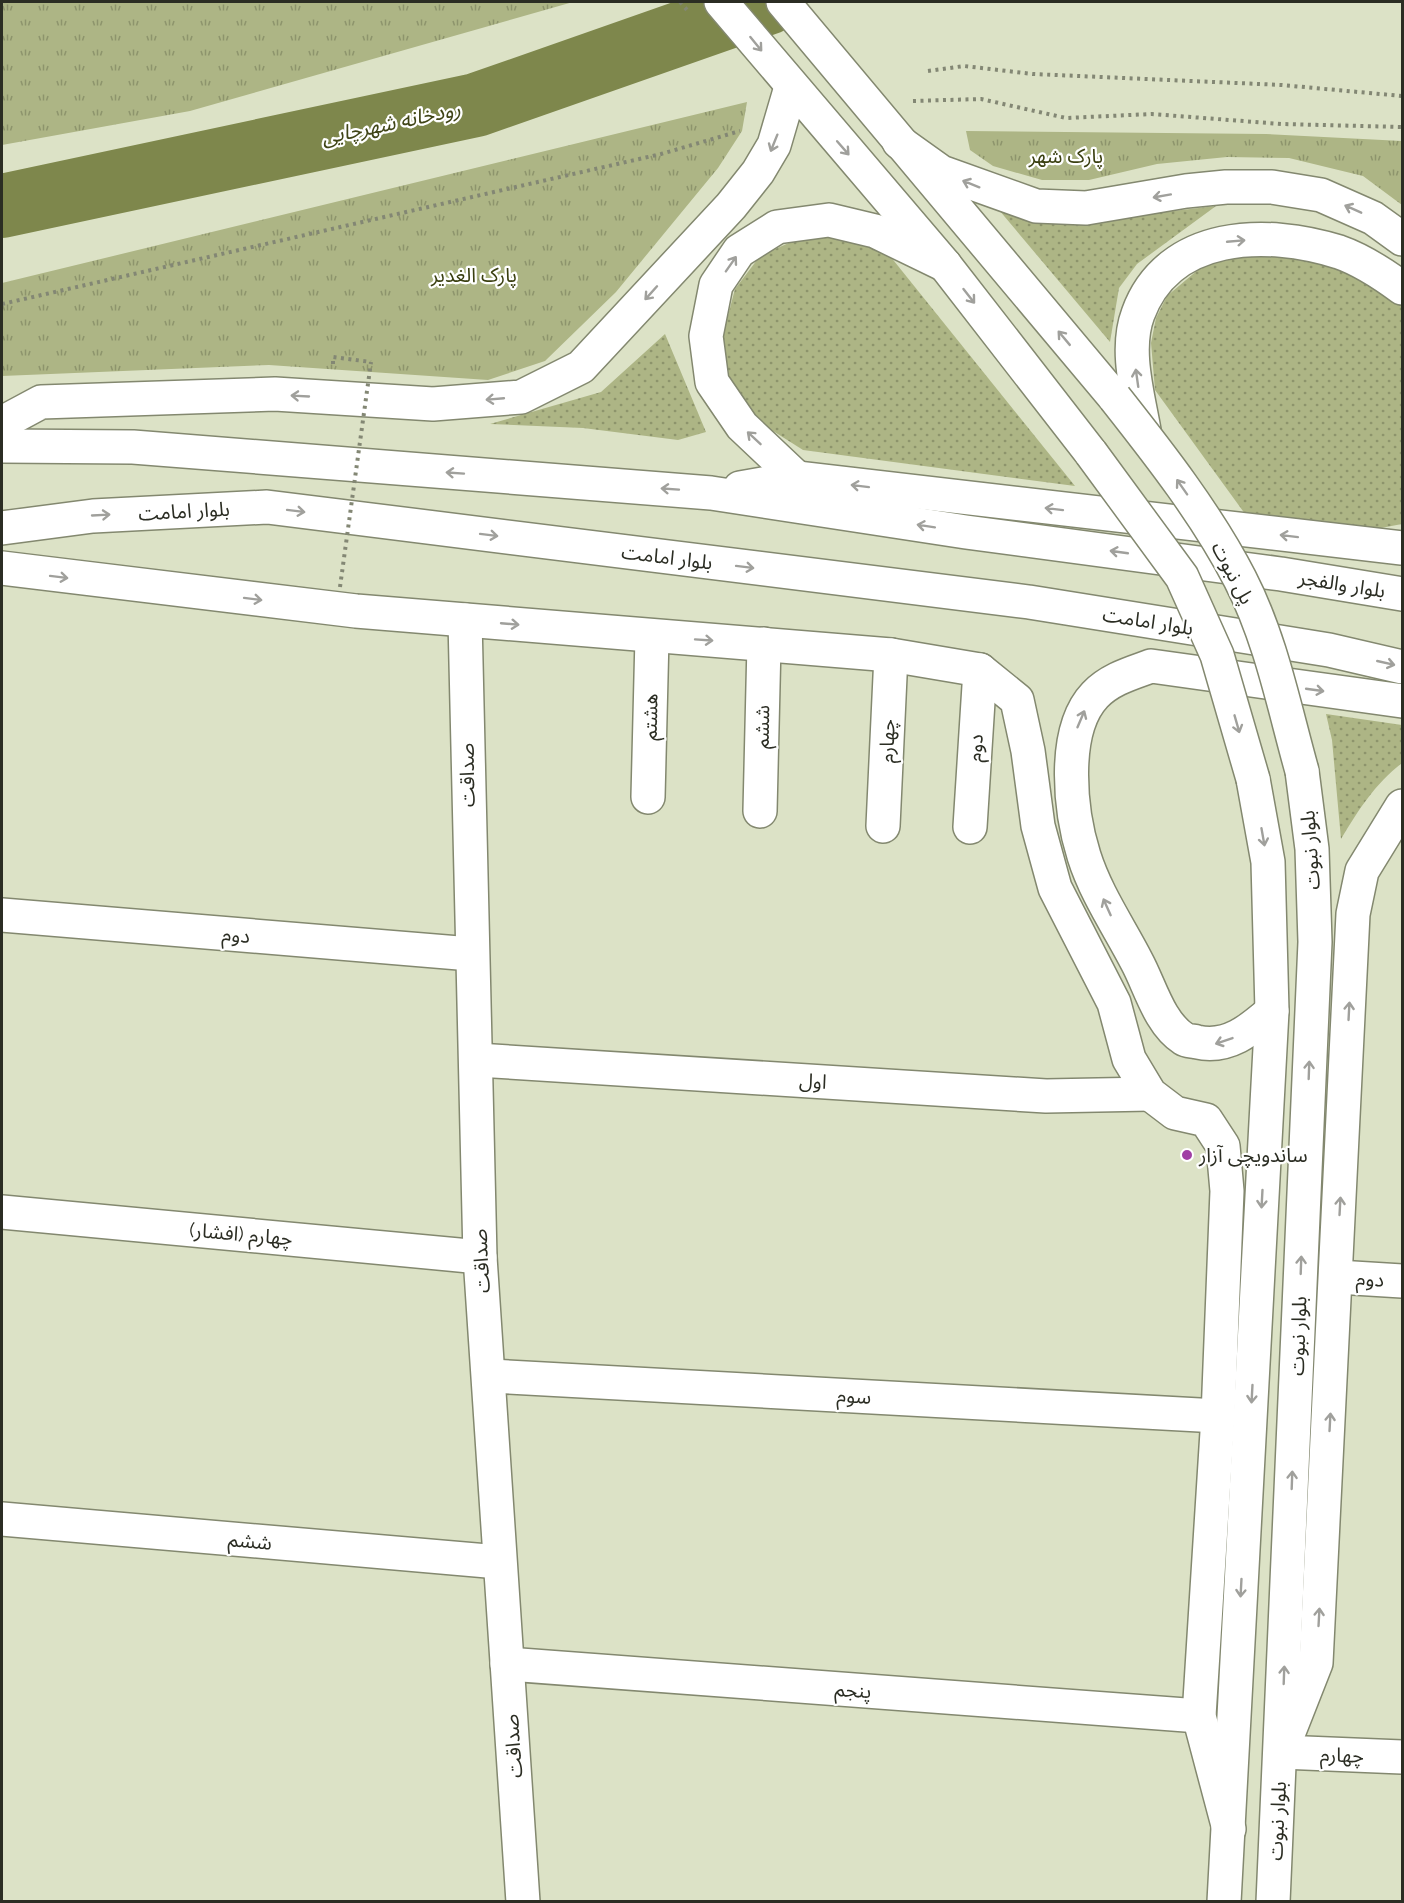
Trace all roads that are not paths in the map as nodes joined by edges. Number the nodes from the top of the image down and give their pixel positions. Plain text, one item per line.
1 (721, 2) edge
2 (783, 2) edge
3 (791, 87) junction
4 (899, 142) junction
5 (1402, 239) edge
6 (945, 265) junction
7 (1402, 288) edge
8 (2, 423) edge
9 (1145, 436) junction
10 (2, 446) edge
11 (797, 478) junction
12 (711, 493) junction
13 (2, 528) edge
14 (1402, 535) edge
15 (1347, 542) junction
16 (1402, 548) edge
17 (2, 568) edge
18 (1402, 594) edge
19 (465, 620) junction
20 (652, 637) junction
21 (764, 644) junction
22 (891, 655) junction
23 (1402, 666) edge
24 (980, 670) junction
25 (1402, 701) edge
26 (1302, 771) joint
27 (648, 796) dead end
28 (1402, 806) edge
29 (760, 811) dead end
30 (884, 826) dead end
31 (970, 827) dead end
32 (2, 915) edge
33 (471, 954) junction
34 (1272, 1011) junction
35 (477, 1060) junction
36 (1150, 1094) junction
37 (2, 1212) edge
38 (480, 1257) junction
39 (1337, 1277) junction
40 (1402, 1281) edge
41 (489, 1376) junction
42 (1218, 1416) junction
43 (2, 1519) edge
44 (499, 1563) junction
45 (507, 1664) junction
46 (1199, 1716) junction
47 (1281, 1752) junction
48 (1402, 1757) edge
49 (1229, 1829) junction
50 (523, 1902) edge
51 (1224, 1902) edge
52 (1273, 1902) edge

1 -> 3 main road
2 - 4 main road
3 -> 6 main road
3 -> 8 main road
5 -> 4 main road
9 -> 4 main road, پل نبوت, bridge
11 -> 6 main road
6 -> 34 main road, bridge
9 -> 7 main road
26 -> 9 main road, پل نبوت, bridge
12 -> 10 main road
11 - 12 main road
15 -> 11 main road
18 -> 12 main road, بلوار والفجر
13 -> 23 main road, بلوار امامت
14 - 15 main road
15 - 16 main road
17 -> 19 main road
19 -> 20 main road
19 - 33 main road, صداقت
20 -> 21 main road
20 - 27 main road, هشتم
21 - 22 main road
21 - 29 main road, ششم
22 - 24 main road
22 - 30 main road, چهارم
24 - 31 main road, دوم
24 - 36 main road
34 -> 25 main road
47 -> 26 main road, بلوار نبوت
39 -> 28 main road
32 - 33 main road, دوم
33 - 35 main road, صداقت
34 -> 49 main road
35 - 36 main road, اول
35 - 38 main road, صداقت
36 - 42 main road
37 - 38 main road, چهارم (افشار)
38 - 41 main road, صداقت
39 - 40 main road, دوم
47 -> 39 main road
41 - 42 main road, سوم
41 - 44 main road, صداقت
42 - 46 main road
43 - 44 main road, ششم
44 - 45 main road, صداقت
45 - 46 main road, پنجم
45 - 50 main road, صداقت
46 - 49 main road
47 - 48 main road, چهارم
47 - 52 main road, بلوار نبوت
49 - 51 main road

